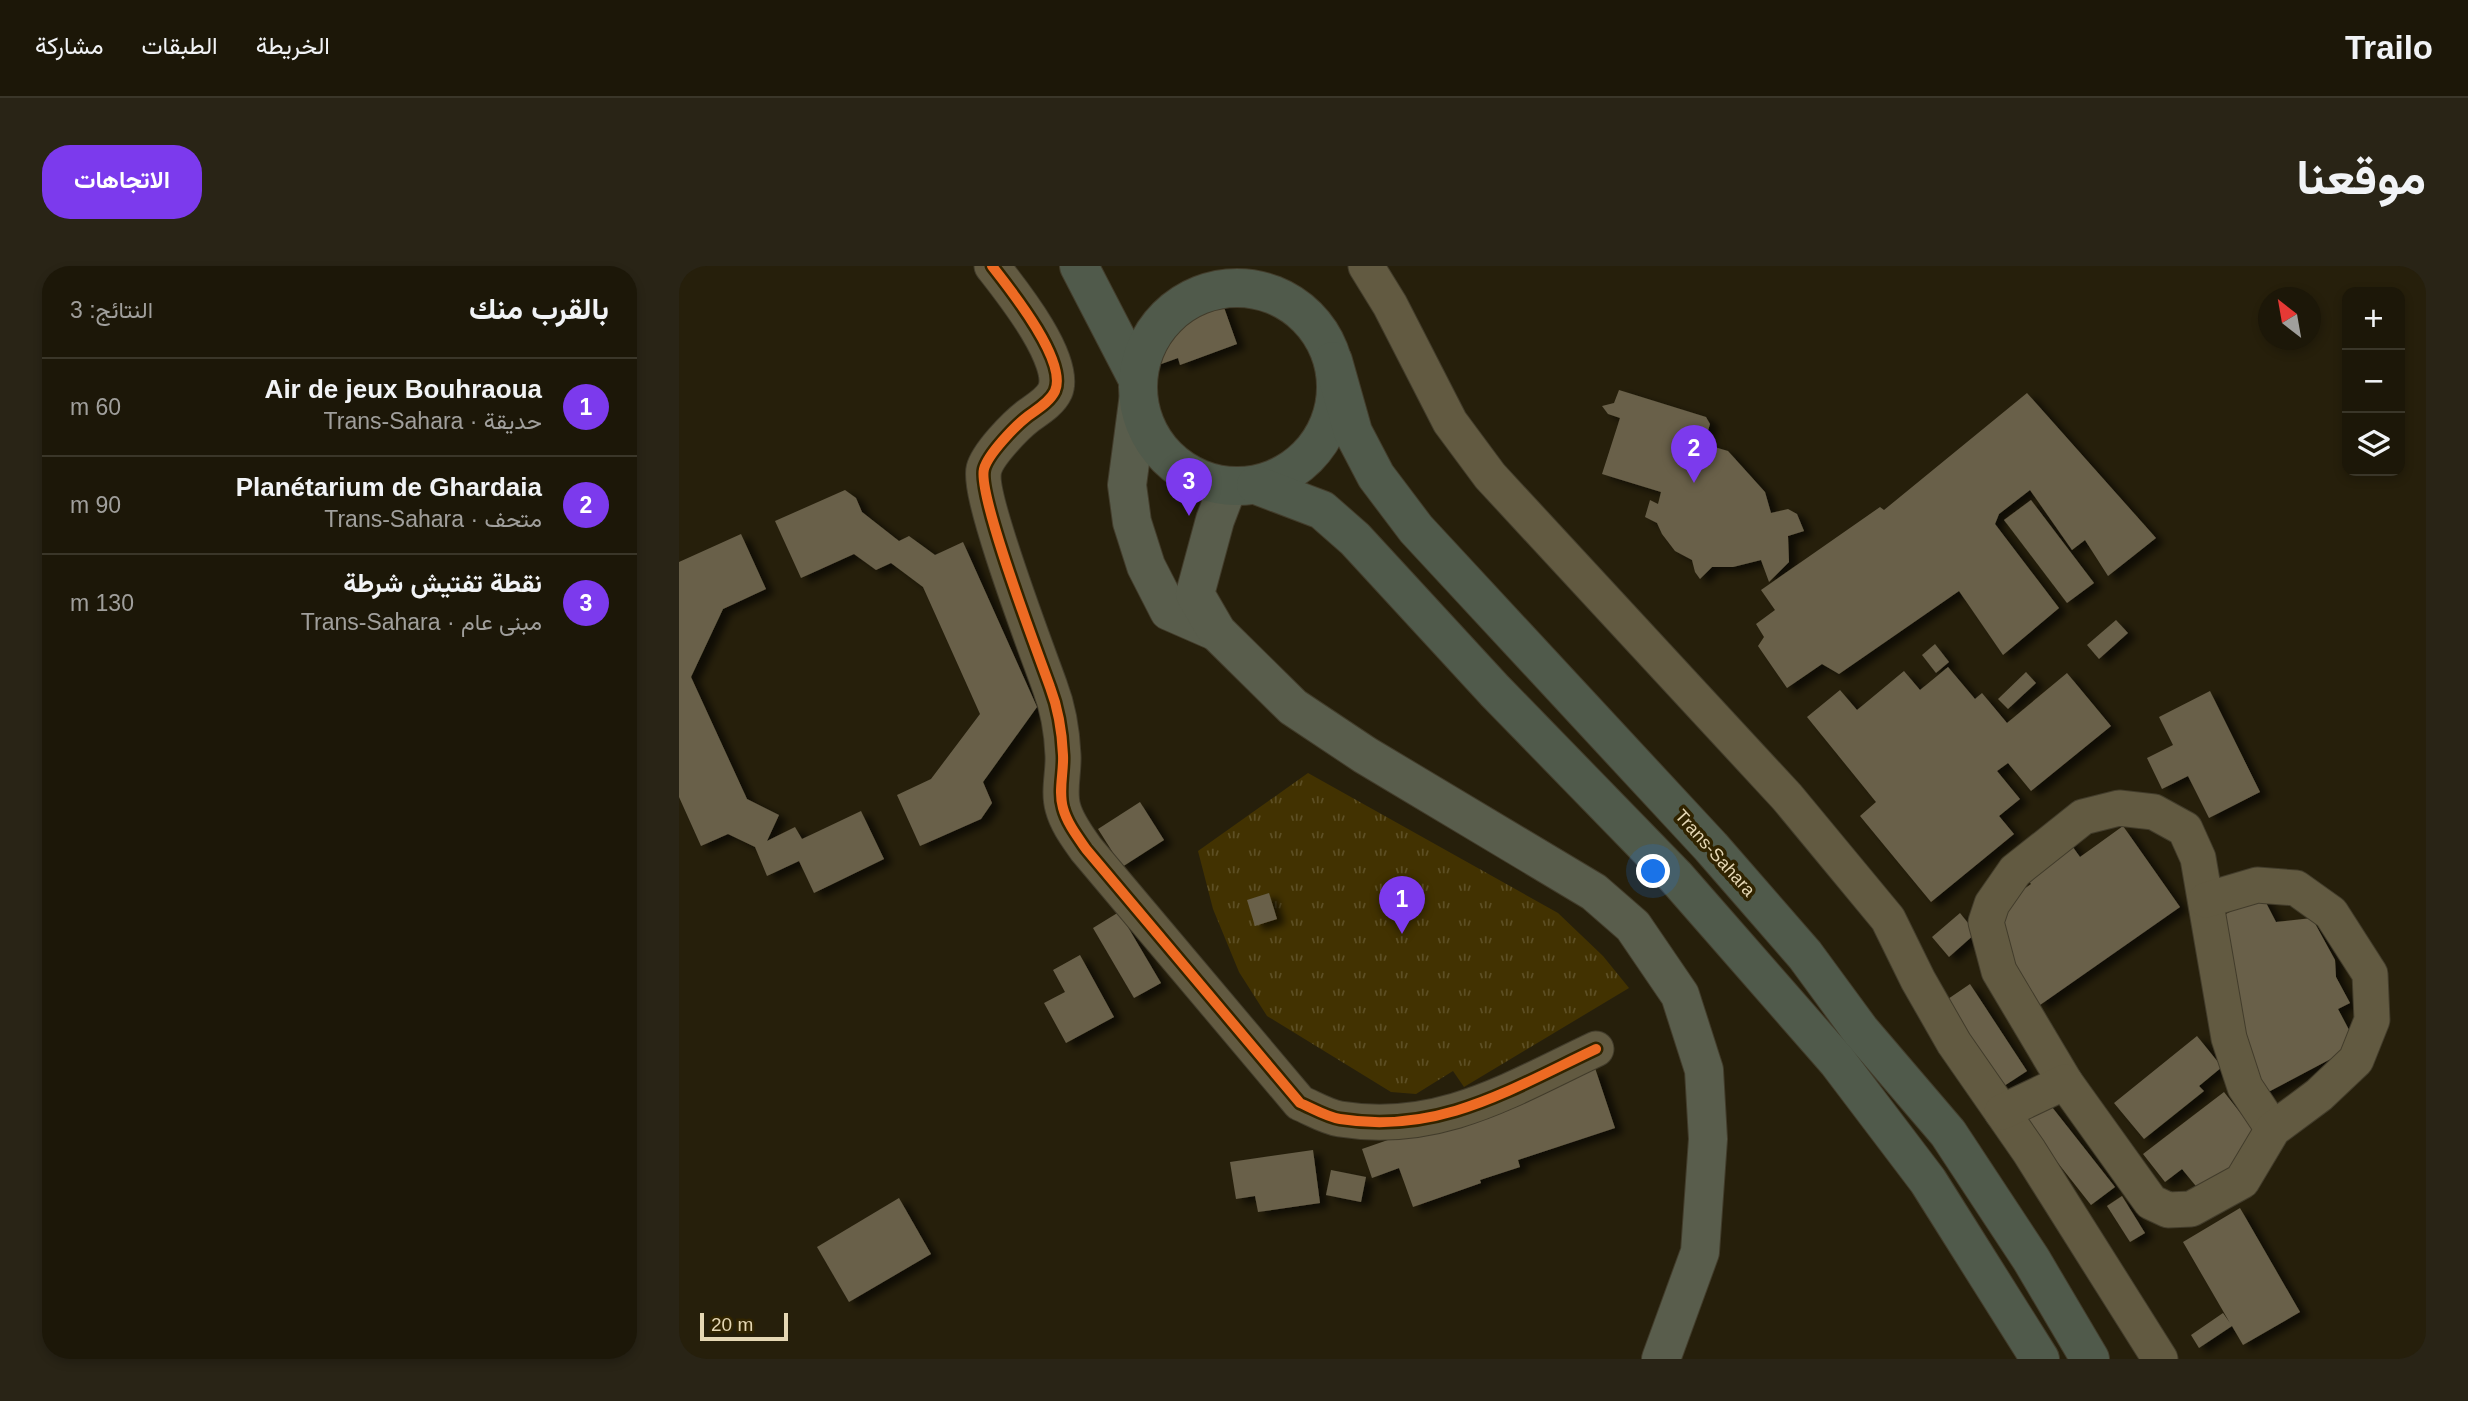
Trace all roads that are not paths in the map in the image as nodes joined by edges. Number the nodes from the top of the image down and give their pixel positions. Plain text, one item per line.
1 (992, 266) edge
2 (1079, 266) edge
3 (1209, 266) edge
4 (1366, 266) edge
5 (1267, 292) junction
6 (1333, 361) junction
7 (1138, 390) junction
8 (1242, 485) junction
9 (1217, 632) junction
10 (2206, 900) junction
11 (1596, 1049) dead end
12 (2065, 1082) junction
13 (2002, 1112) junction
14 (2273, 1129) junction
15 (1661, 1359) edge
16 (2040, 1359) edge
17 (2090, 1359) edge
18 (2160, 1359) edge

1 - 11 street
2 - 7 highway
3 - 5 highway
4 - 13 street
5 - 6 highway
5 - 7 highway
6 - 8 highway
6 - 17 highway, Trans-Sahara
7 - 8 highway
7 - 9 main road
8 - 9 main road
8 - 16 highway
9 - 15 main road
10 - 12 street
10 - 14 street
10 - 14 street
12 - 13 street
12 - 14 street
13 - 18 street

